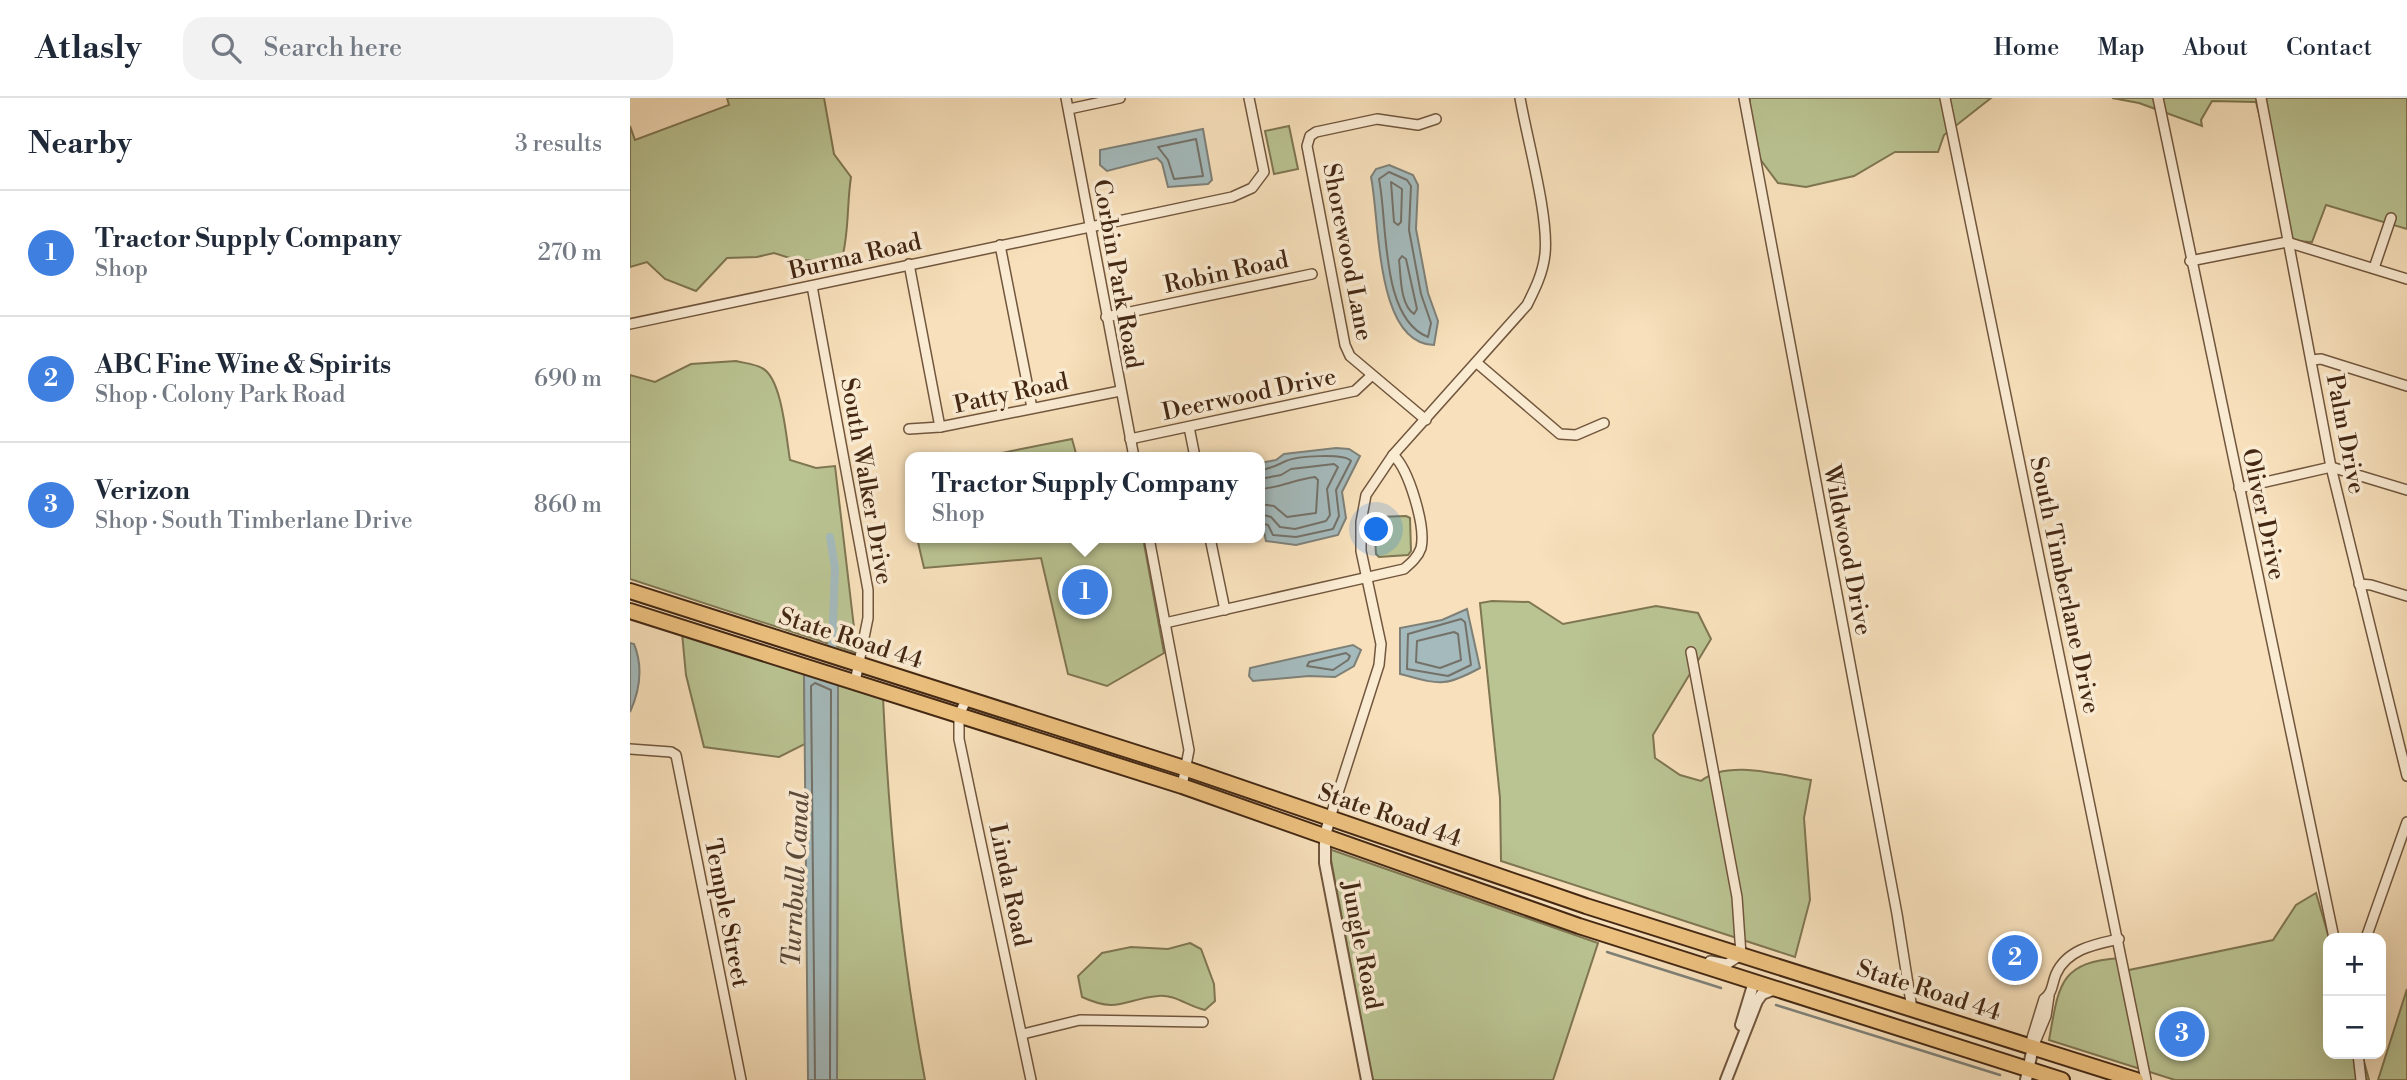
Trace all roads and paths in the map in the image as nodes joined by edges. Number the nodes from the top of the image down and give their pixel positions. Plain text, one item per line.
1 (1066, 98) edge
2 (1120, 98) edge
3 (1249, 98) edge
4 (1520, 98) edge
5 (1744, 98) edge
6 (1945, 98) edge
7 (2158, 98) edge
8 (2261, 98) edge
9 (1069, 109) junction
10 (1436, 119) dead end
11 (2391, 218) dead end
12 (1090, 227) junction
13 (2287, 242) junction
14 (1000, 245) junction
15 (2190, 261) junction
16 (909, 264) junction
17 (2374, 268) junction
18 (1312, 274) dead end
19 (2407, 279) edge
20 (813, 286) junction
21 (1106, 317) junction
22 (630, 324) edge
23 (2312, 360) junction
24 (1477, 363) junction
25 (1371, 376) junction
26 (2407, 386) edge
27 (1120, 391) junction
28 (1032, 408) junction
29 (1426, 420) junction
30 (1604, 423) dead end
31 (940, 427) junction
32 (1189, 427) junction
33 (909, 429) dead end
34 (1130, 439) junction
35 (1133, 452) edge
36 (1194, 452) edge
37 (1393, 455) junction
38 (2331, 467) junction
39 (2239, 488) junction
40 (2407, 490) edge
41 (1150, 543) edge
42 (1211, 543) edge
43 (1368, 579) junction
44 (2359, 584) junction
45 (630, 591) edge
46 (645, 596) junction
47 (2407, 596) edge
48 (1225, 610) junction
49 (636, 612) edge
50 (1165, 623) junction
51 (1691, 652) dead end
52 (857, 663) junction
53 (855, 682) junction
54 (967, 698) junction
55 (959, 715) junction
56 (630, 749) edge
57 (1187, 769) junction
58 (2407, 776) edge
59 (1182, 786) junction
60 (1330, 818) junction
61 (2407, 822) edge
62 (1325, 835) junction
63 (1586, 928) junction
64 (2333, 933) edge
65 (2368, 933) edge
66 (2119, 939) junction
67 (1741, 955) junction
68 (1754, 982) junction
69 (1775, 989) junction
70 (1907, 1007) junction
71 (1203, 1022) dead end
72 (1023, 1034) junction
73 (2033, 1047) junction
74 (1734, 1058) junction
75 (2359, 1059) edge
76 (2027, 1075) edge
77 (741, 1080) edge
78 (1031, 1080) edge
79 (1367, 1080) edge
80 (1726, 1080) edge
81 (2063, 1080) edge
82 (2136, 1080) edge
83 (2146, 1080) edge
84 (2361, 1080) edge

1 - 9 street, Corbin Park Road
2 - 9 street
3 - 12 street, Burma Road
4 - 24 street
5 - 70 street, Wildwood Drive
6 - 66 street, South Timberlane Drive
7 - 15 street, Oliver Drive
8 - 13 street, Palm Drive
9 - 12 street, Corbin Park Road
10 - 25 street, Shorewood Lane
11 - 17 street
12 - 14 street, Burma Road
12 - 21 street, Corbin Park Road
13 - 15 street
13 - 17 street
13 - 23 street, Palm Drive
14 - 16 street, Burma Road
14 - 28 street
15 - 39 street, Oliver Drive
16 - 20 street, Burma Road
16 - 31 street
17 - 19 street
18 - 21 street, Robin Road
20 - 22 street, Burma Road
20 - 52 street, South Walker Drive
21 - 27 street, Corbin Park Road
23 - 26 street
23 - 38 street, Palm Drive
24 - 29 street
24 - 30 street
25 - 29 street, Shorewood Lane
25 - 32 street, Deerwood Drive
27 - 28 street, Patty Road
27 - 34 street, Corbin Park Road
28 - 31 street, Patty Road
29 - 37 street
31 - 33 street, Patty Road
32 - 34 street, Deerwood Drive
32 - 36 street
34 - 35 street, Corbin Park Road
37 - 43 street
37 - 43 street
38 - 39 street
38 - 40 street
38 - 44 street, Palm Drive
39 - 64 street, Oliver Drive
41 - 50 street
42 - 48 street
43 - 48 street
43 - 60 street
44 - 47 street
44 - 58 street, Palm Drive
45 - 46 main road, State Road 44
46 - 49 main road
46 - 52 main road, State Road 44
48 - 50 street
49 - 53 main road, State Road 44
50 - 57 street
51 - 67 street
52 - 53 street, South Walker Drive
52 - 54 main road, State Road 44
53 - 55 main road, State Road 44
54 - 55 street, Linda Road
54 - 57 main road, State Road 44
55 - 59 main road, State Road 44
55 - 72 street, Linda Road
56 - 77 street, Temple Street
57 - 59 street
57 - 60 main road, State Road 44
59 - 62 main road, State Road 44
60 - 62 street, Jungle Road
60 - 67 main road, State Road 44
61 - 65 street
62 - 63 main road, State Road 44
62 - 79 street, Jungle Road
63 - 67 street
63 - 68 main road, State Road 44
66 - 73 street
66 - 83 street, South Timberlane Drive
67 - 70 main road, State Road 44
68 - 69 main road, State Road 44
68 - 70 main road
68 - 74 street
69 - 74 street
69 - 76 main road, State Road 44
70 - 73 main road, State Road 44
71 - 72 street
72 - 78 street, Linda Road
73 - 76 street
73 - 82 main road, State Road 44
74 - 80 street
75 - 84 street
76 - 81 main road, State Road 44

